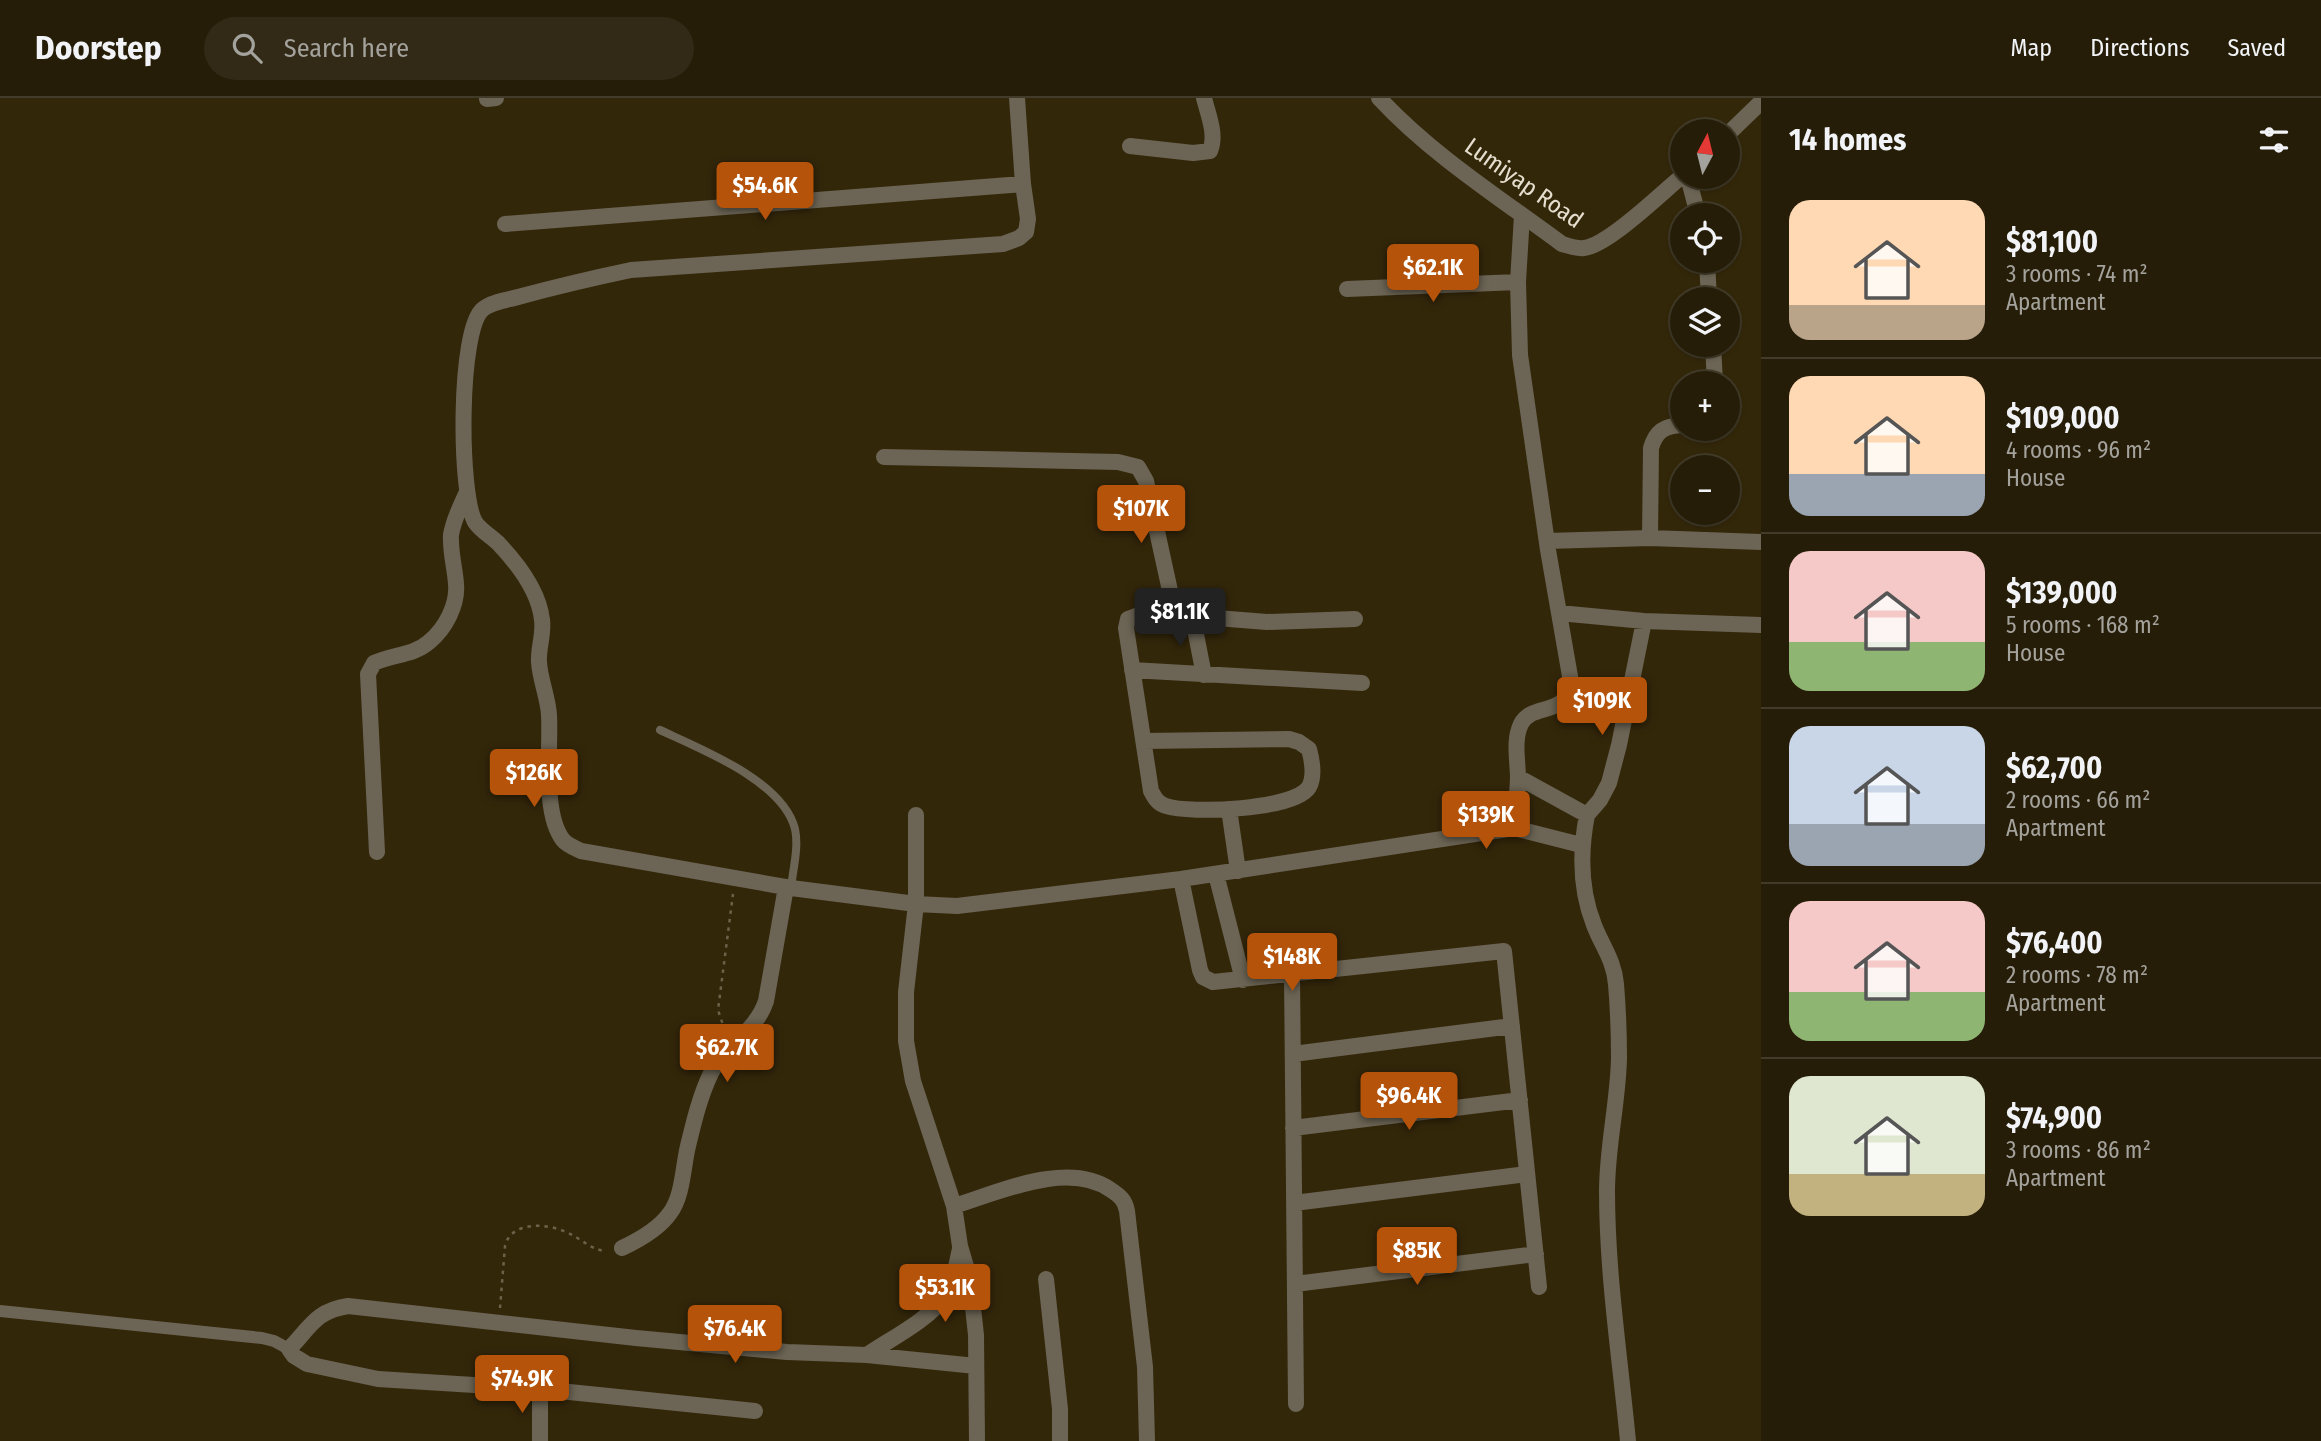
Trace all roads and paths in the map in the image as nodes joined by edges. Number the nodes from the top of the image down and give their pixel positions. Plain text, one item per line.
1 (496, 98) edge
2 (1017, 98) edge
3 (1204, 98) edge
4 (1380, 98) edge
5 (487, 99) edge
6 (1761, 102) edge
7 (1740, 122) edge
8 (1129, 146) dead end
9 (1023, 184) junction
10 (1670, 186) edge
11 (1522, 215) junction
12 (505, 224) dead end
13 (1518, 282) junction
14 (1347, 289) dead end
15 (1670, 426) edge
16 (884, 457) dead end
17 (466, 494) junction
18 (1650, 538) junction
19 (1547, 541) junction
20 (1761, 542) edge
21 (1174, 609) junction
22 (1559, 613) junction
23 (1192, 614) junction
24 (1355, 619) dead end
25 (1644, 621) junction
26 (1761, 625) edge
27 (1132, 670) junction
28 (1204, 675) junction
29 (1362, 683) dead end
30 (660, 730) dead end
31 (1144, 741) junction
32 (1518, 776) junction
33 (1230, 809) junction
34 (916, 815) dead end
35 (1587, 815) junction
36 (1514, 828) junction
37 (1581, 845) junction
38 (377, 852) dead end
39 (1238, 871) junction
40 (1216, 874) junction
41 (735, 878) junction
42 (1181, 879) junction
43 (789, 887) junction
44 (916, 904) junction
45 (1292, 974) junction
46 (1243, 980) junction
47 (1512, 1026) junction
48 (734, 1042) junction
49 (1293, 1054) junction
50 (1520, 1100) junction
51 (1293, 1128) junction
52 (1527, 1174) junction
53 (1294, 1203) junction
54 (954, 1206) junction
55 (960, 1246) junction
56 (622, 1248) joint
57 (1536, 1254) junction
58 (1046, 1279) dead end
59 (1295, 1284) junction
60 (1539, 1287) dead end
61 (0, 1311) edge
62 (498, 1324) junction
63 (289, 1349) junction
64 (867, 1355) junction
65 (976, 1366) junction
66 (540, 1389) junction
67 (1296, 1404) dead end
68 (755, 1411) dead end
69 (540, 1441) edge
70 (976, 1441) edge
71 (1060, 1441) edge
72 (1147, 1441) edge
73 (1628, 1441) edge

1 - 5 street
2 - 9 street
3 - 8 street
4 - 11 street, Lumiyap Road
6 - 7 street
9 - 12 street
9 - 17 street
10 - 11 street, Lumiyap Road
11 - 13 street
13 - 14 street
13 - 19 street
15 - 18 street
16 - 21 street
17 - 38 street
17 - 41 street
18 - 19 street
18 - 20 street
19 - 22 street
21 - 23 street
21 - 27 street
22 - 25 street
22 - 32 street
23 - 24 street
23 - 28 street
25 - 26 street
25 - 35 street
27 - 28 street
27 - 31 street
28 - 29 street
30 - 43 lane
31 - 33 street
31 - 33 street
32 - 35 street
32 - 36 street
33 - 39 street
34 - 44 street
35 - 37 street
36 - 37 street
36 - 39 street
37 - 73 street
39 - 40 street
40 - 42 street
40 - 46 street
41 - 43 street
41 - 48 path
42 - 44 street
42 - 46 street
43 - 44 street
43 - 48 street
44 - 54 street
45 - 46 street
45 - 47 street
45 - 49 street
47 - 49 street
47 - 50 street
48 - 56 street
49 - 51 street
50 - 51 street
50 - 52 street
51 - 53 street
52 - 53 street
52 - 57 street
53 - 59 street
54 - 55 street
54 - 72 street
55 - 64 street
55 - 65 street
56 - 62 path
57 - 59 street
57 - 60 street
58 - 71 street
59 - 67 street
61 - 63 street
62 - 63 street
62 - 64 street
63 - 66 street
64 - 65 street
65 - 70 street
66 - 68 street
66 - 69 street

